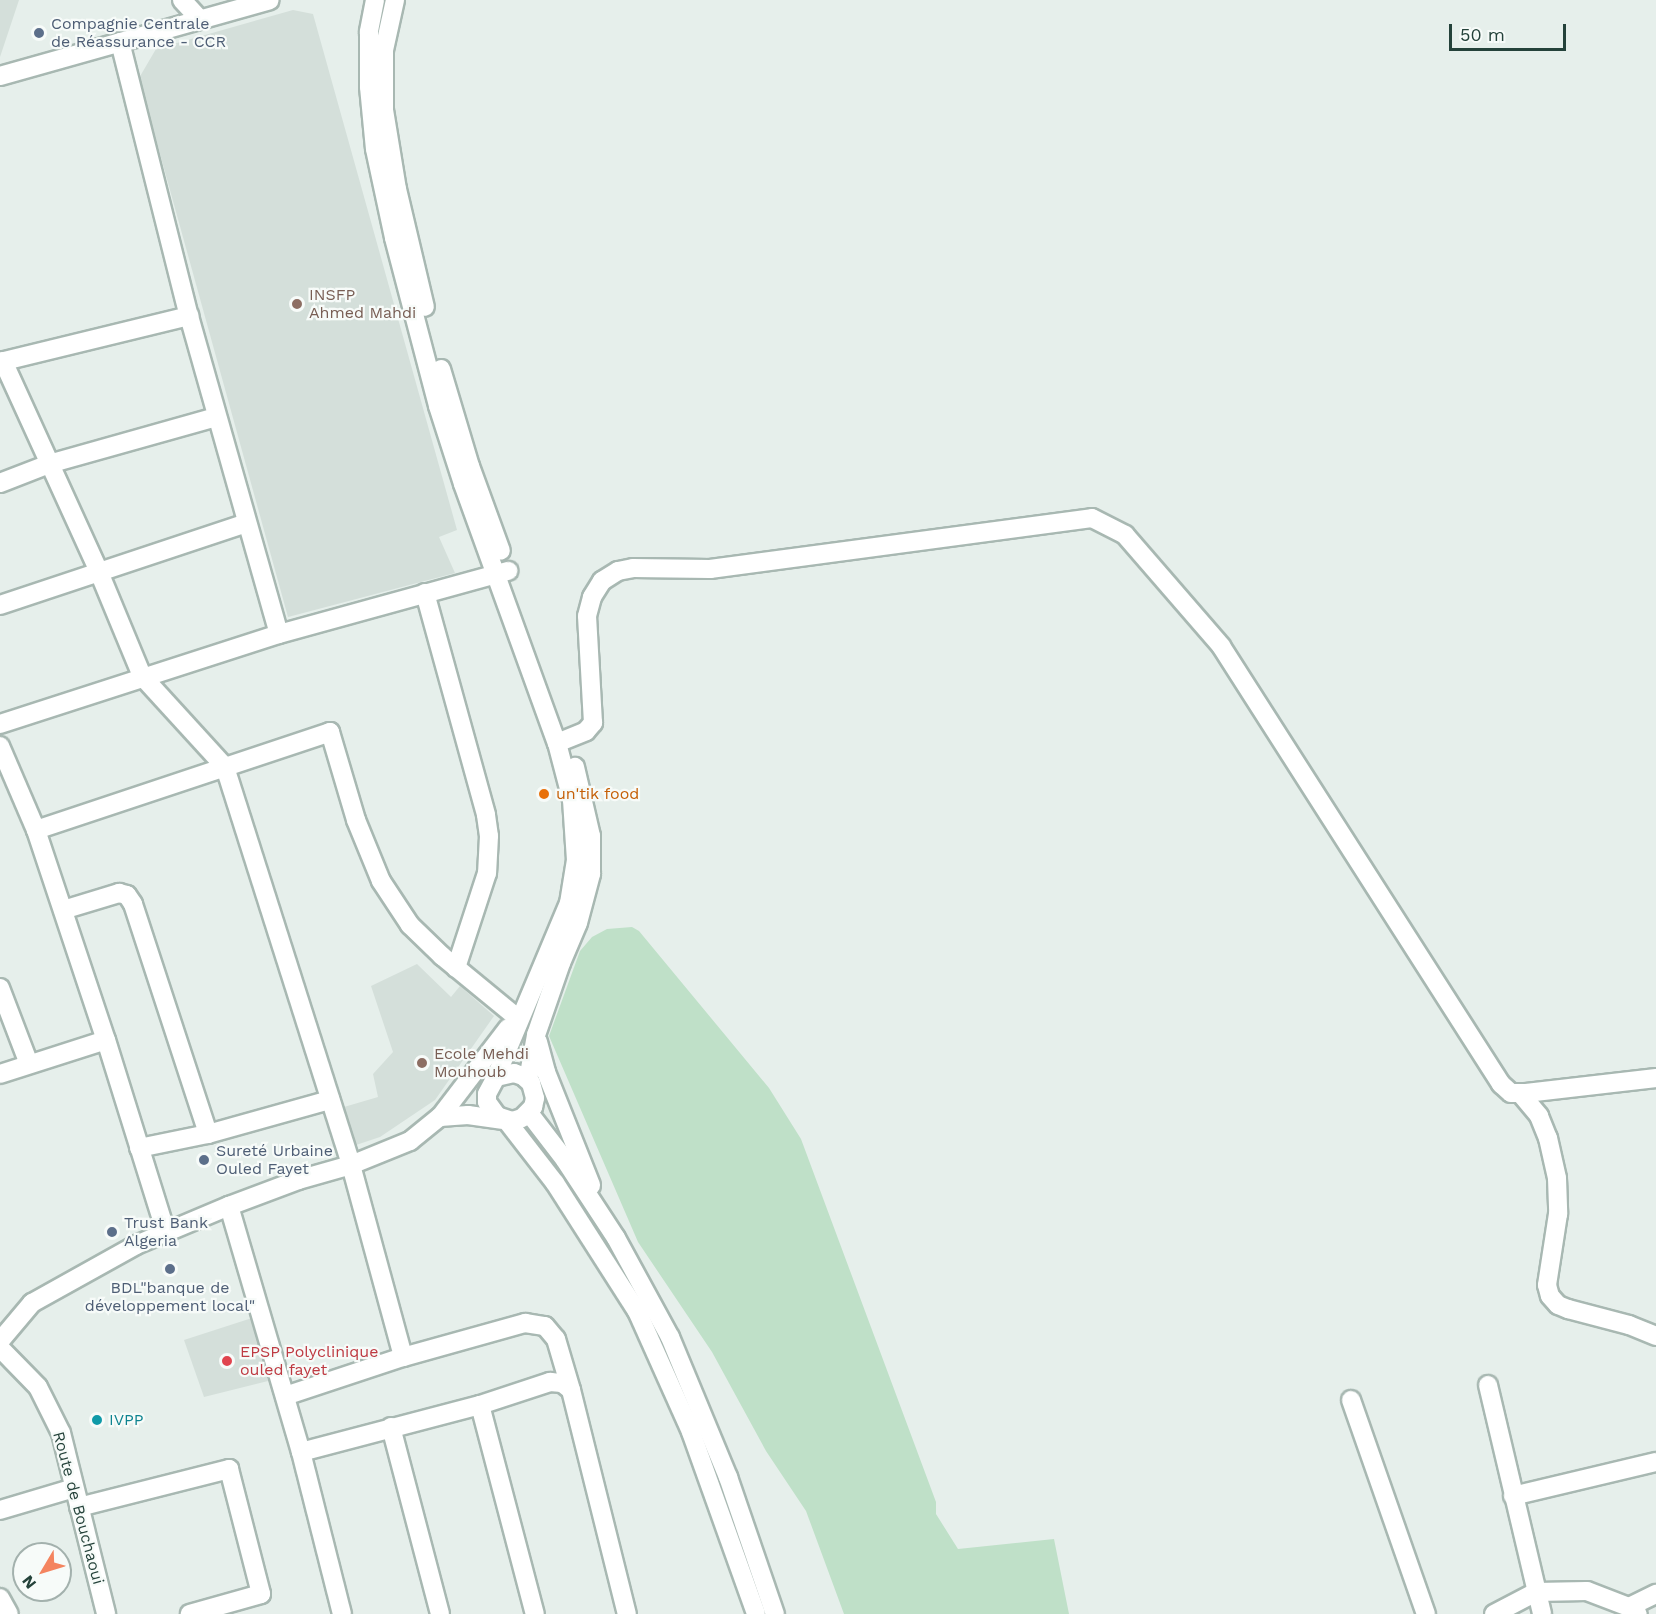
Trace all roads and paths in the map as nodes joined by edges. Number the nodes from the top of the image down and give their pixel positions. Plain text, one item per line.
1 (182, 0) edge
2 (270, 0) edge
3 (375, 0) edge
4 (395, 0) edge
5 (200, 19) junction
6 (120, 42) junction
7 (0, 76) edge
8 (189, 316) junction
9 (2, 362) edge
10 (216, 417) junction
11 (49, 464) junction
12 (0, 483) edge
13 (247, 523) junction
14 (99, 572) junction
15 (502, 572) junction
16 (425, 593) junction
17 (0, 605) edge
18 (279, 634) junction
19 (142, 676) junction
20 (0, 724) edge
21 (562, 741) junction
22 (0, 746) edge
23 (225, 767) junction
24 (36, 830) junction
25 (63, 909) junction
26 (456, 968) junction
27 (533, 985) junction
28 (0, 988) edge
29 (515, 1017) junction
30 (536, 1035) junction
31 (106, 1040) junction
32 (29, 1064) junction
33 (0, 1074) edge
34 (496, 1078) junction
35 (1656, 1078) edge
36 (528, 1080) junction
37 (1520, 1093) junction
38 (330, 1100) junction
39 (529, 1113) junction
40 (440, 1117) junction
41 (506, 1121) junction
42 (208, 1134) junction
43 (139, 1148) junction
44 (351, 1165) junction
45 (229, 1206) junction
46 (165, 1233) junction
47 (616, 1238) junction
48 (1656, 1336) edge
49 (0, 1341) edge
50 (0, 1348) edge
51 (403, 1357) junction
52 (1488, 1385) dead end
53 (571, 1390) junction
54 (285, 1396) junction
55 (1351, 1400) dead end
56 (480, 1405) junction
57 (391, 1427) junction
58 (301, 1452) junction
59 (1656, 1462) edge
60 (74, 1488) junction
61 (1513, 1496) junction
62 (79, 1507) junction
63 (0, 1510) edge
64 (1536, 1592) junction
65 (1656, 1594) edge
66 (0, 1598) edge
67 (1633, 1610) edge
68 (9, 1614) edge
69 (106, 1614) edge
70 (190, 1614) edge
71 (342, 1614) edge
72 (440, 1614) edge
73 (535, 1614) edge
74 (627, 1614) edge
75 (756, 1614) edge
76 (775, 1614) edge
77 (1426, 1614) edge
78 (1494, 1614) edge
79 (1542, 1614) edge

1 - 5 street
2 - 5 street
3 - 15 street
4 - 15 street
5 - 6 street
6 - 7 street
6 - 8 street
8 - 9 street
8 - 10 street
9 - 11 street
10 - 11 street
10 - 13 street
11 - 12 street
11 - 14 street
13 - 14 street
13 - 18 street
14 - 17 street
14 - 19 street
15 - 16 street
15 - 21 street
16 - 18 street
16 - 26 street
18 - 19 street
19 - 20 street
19 - 23 street
21 - 27 street
21 - 30 street
21 - 37 street
22 - 24 street
23 - 24 street
23 - 26 street
23 - 38 street
24 - 25 street
25 - 31 street
25 - 42 street
26 - 29 street
27 - 29 street
27 - 34 street
28 - 32 street
29 - 40 street
30 - 36 street
30 - 47 street
31 - 32 street
31 - 43 street
32 - 33 street
34 - 36 street
34 - 40 street
34 - 41 street
35 - 37 street
36 - 39 street
37 - 48 street
38 - 42 street
38 - 44 street
39 - 41 street
39 - 47 street
40 - 41 street
40 - 44 street
41 - 75 street
42 - 43 street
43 - 46 street
44 - 45 street
44 - 51 street
45 - 46 street
45 - 54 street
46 - 49 street
47 - 76 street
50 - 60 street, Route de Bouchaoui
51 - 53 street
51 - 54 street
52 - 61 street
53 - 56 street
53 - 74 street
54 - 58 street
55 - 77 street
56 - 57 street
56 - 73 street
57 - 58 street
57 - 72 street
58 - 71 street
59 - 61 street
60 - 62 street, Route de Bouchaoui
60 - 63 street
61 - 64 street
62 - 69 street, Route de Bouchaoui
62 - 70 street
64 - 67 street
64 - 78 street
64 - 79 street
65 - 67 street
66 - 68 street

